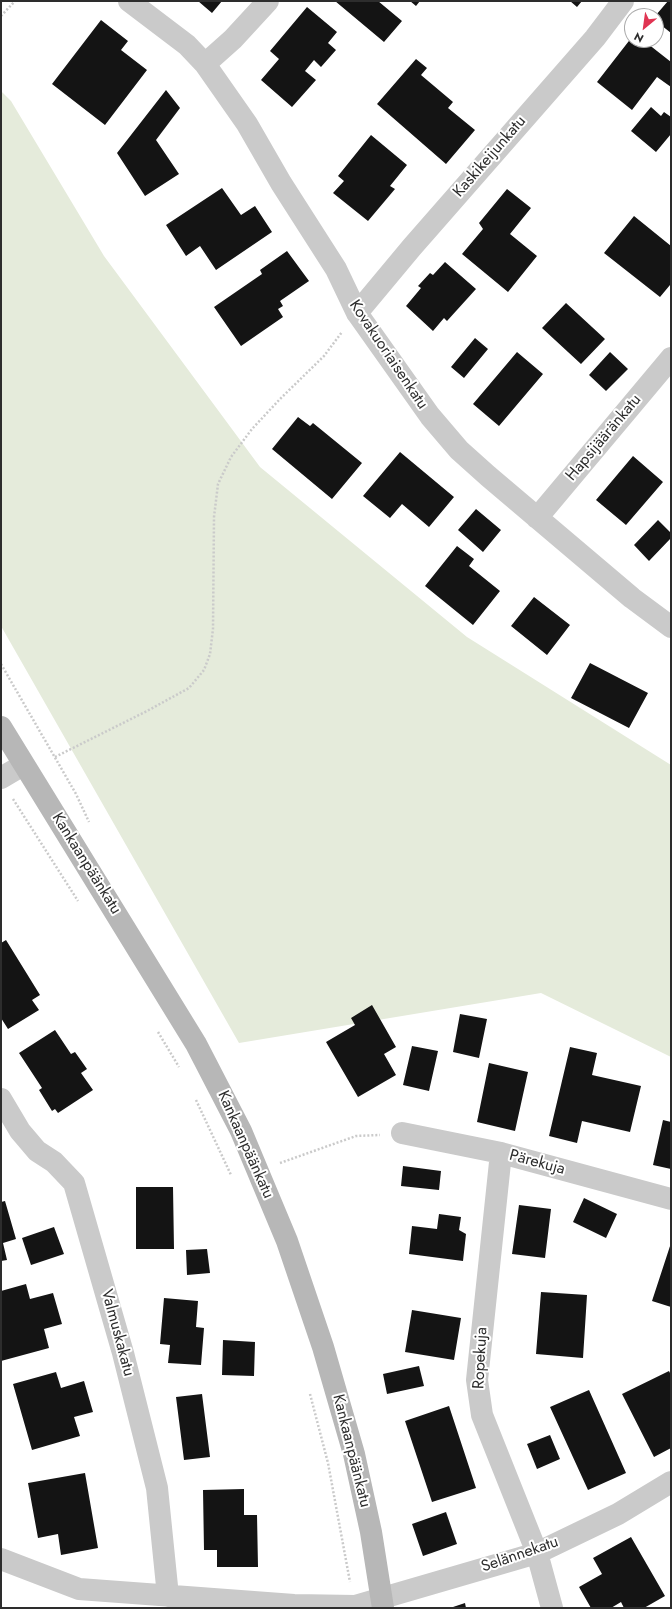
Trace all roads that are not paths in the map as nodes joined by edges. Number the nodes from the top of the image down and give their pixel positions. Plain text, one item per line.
1 (129, 1) edge
2 (268, 1) edge
3 (623, 1) edge
4 (205, 64) junction
5 (357, 313) junction
6 (671, 358) edge
7 (537, 518) junction
8 (671, 627) edge
9 (1, 727) edge
10 (23, 766) junction
11 (5, 785) edge
12 (1, 1099) edge
13 (402, 1133) road end
14 (501, 1153) junction
15 (671, 1199) edge
16 (671, 1482) edge
17 (537, 1553) junction
18 (1, 1559) edge
19 (168, 1596) junction
20 (383, 1603) edge
21 (552, 1608) edge

1 - 4 street, Kovakuoriaisenkatu
2 - 4 street
3 - 5 street, Kaskikeijunkatu
4 - 5 street, Kovakuoriaisenkatu
5 - 7 street, Kovakuoriaisenkatu
6 - 7 street, Hapsijääränkatu
7 - 8 street, Kovakuoriaisenkatu
9 - 10 street, Kankaanpäänkatu
10 - 11 street
10 - 20 street, Kankaanpäänkatu
12 - 19 street, Valmuskakatu
13 - 14 street, Pärekuja
14 - 15 street, Pärekuja
14 - 17 street, Ropekuja
16 - 17 street, Selännekatu
17 - 20 street, Selännekatu
17 - 21 street, Ropekuja
18 - 19 street, Selännekatu
19 - 20 street, Selännekatu

